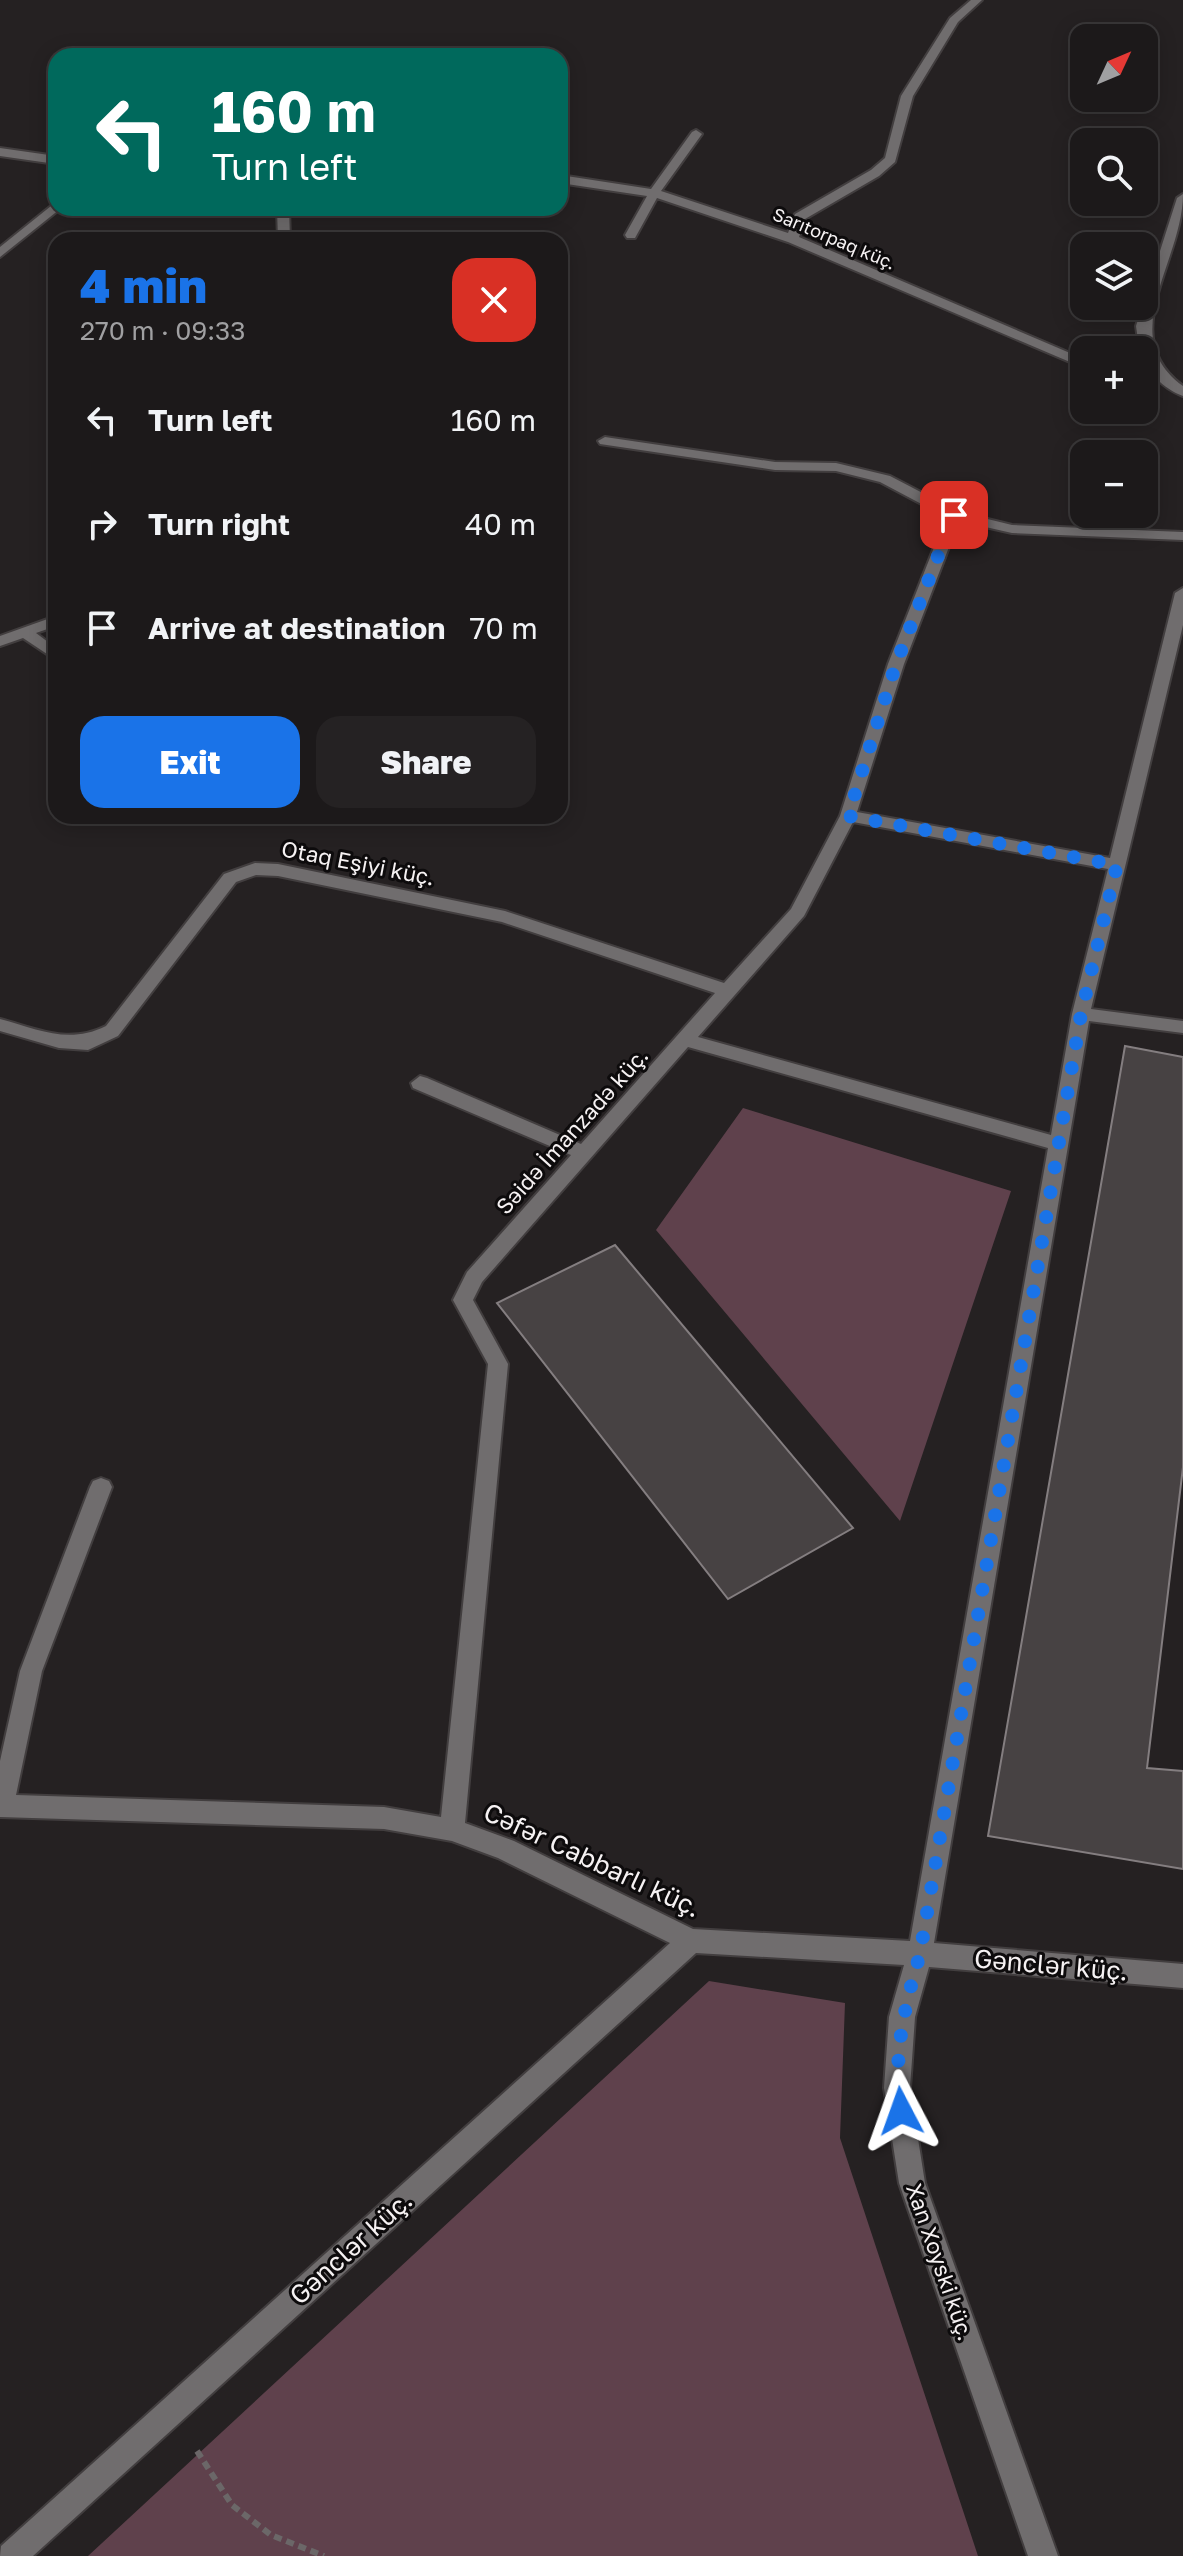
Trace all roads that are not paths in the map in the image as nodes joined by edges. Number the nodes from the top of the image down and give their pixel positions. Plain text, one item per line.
1 (977, 0) edge
2 (696, 134) dead end
3 (0, 152) edge
4 (48, 159) edge
5 (568, 180) edge
6 (654, 193) junction
7 (1183, 198) edge
8 (48, 213) edge
9 (631, 235) dead end
10 (792, 239) junction
11 (0, 253) edge
12 (1070, 358) edge
13 (1177, 388) edge
14 (605, 441) dead end
15 (954, 515) junction
16 (1183, 536) edge
17 (1183, 593) edge
18 (48, 624) edge
19 (25, 632) junction
20 (0, 641) edge
21 (48, 649) edge
22 (1175, 659) edge
23 (848, 816) junction
24 (1117, 865) junction
25 (728, 991) junction
26 (1081, 1014) junction
27 (0, 1025) edge
28 (1183, 1027) edge
29 (685, 1040) junction
30 (420, 1083) dead end
31 (1058, 1144) junction
32 (585, 1153) junction
33 (101, 1487) dead end
34 (1, 1806) edge
35 (452, 1830) junction
36 (691, 1941) junction
37 (920, 1954) junction
38 (1183, 1976) edge
39 (11, 2556) edge
40 (1043, 2556) edge

1 - 10 street
2 - 6 street
3 - 4 street
5 - 6 street, Sarıtorpaq küç.
6 - 9 street
6 - 10 street, Sarıtorpaq küç.
7 - 13 street
8 - 11 street
10 - 12 street, Sarıtorpaq küç.
14 - 15 street
15 - 16 street
15 - 23 street, Səidə İmanzadə küç.
17 - 22 street, Xan Xoyski küç.
18 - 19 street
19 - 20 street
19 - 21 street
22 - 24 street, Xan Xoyski küç.
23 - 24 street
23 - 25 street, Səidə İmanzadə küç.
24 - 26 street, Xan Xoyski küç.
25 - 27 street, Otaq Eşiyi küç.
25 - 29 street, Səidə İmanzadə küç.
26 - 28 street
26 - 31 street, Xan Xoyski küç.
29 - 31 street
29 - 32 street, Səidə İmanzadə küç.
30 - 32 street
31 - 37 street, Xan Xoyski küç.
32 - 35 street, Səidə İmanzadə küç.
33 - 34 street
34 - 35 street, Cəfər Cabbarlı küç.
35 - 36 street, Cəfər Cabbarlı küç.
36 - 37 street, Cəfər Cabbarlı küç.
36 - 39 street, Gənclər küç.
37 - 38 street, Gənclər küç.
37 - 40 street, Xan Xoyski küç.

